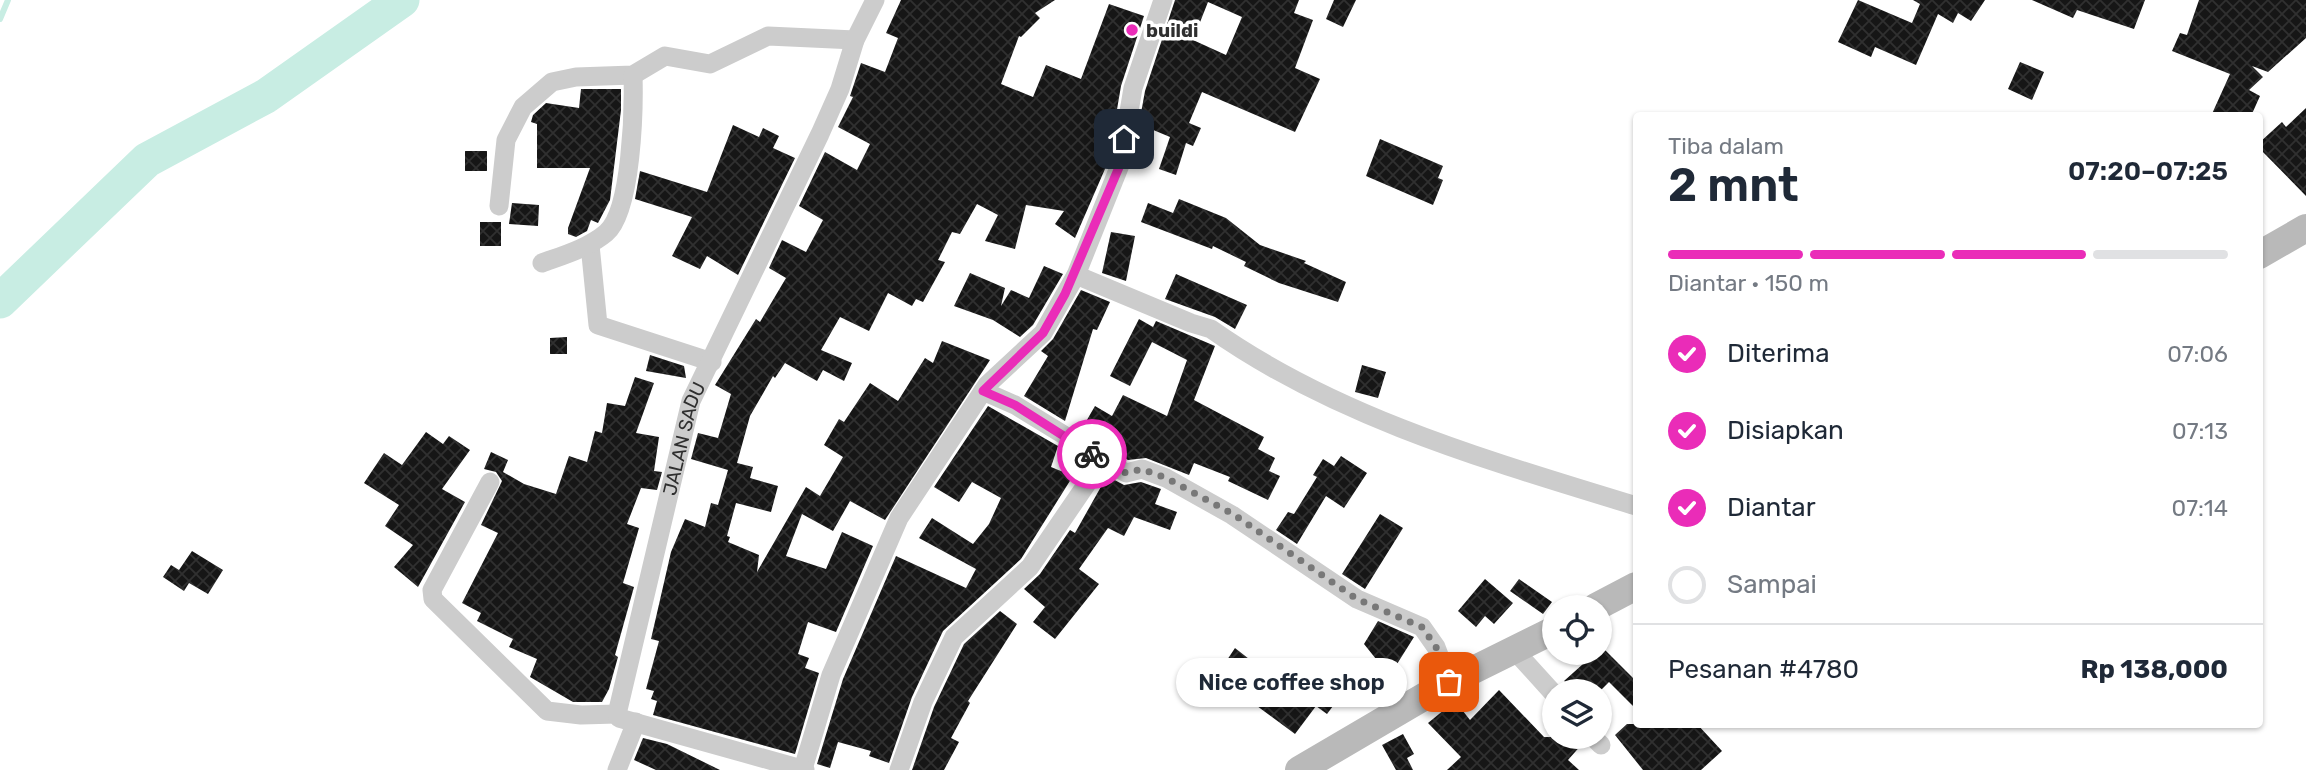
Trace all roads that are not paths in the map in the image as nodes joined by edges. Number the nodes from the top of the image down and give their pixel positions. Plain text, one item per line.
1 (875, 0) edge
2 (1163, 0) edge
3 (856, 40) junction
4 (633, 75) junction
5 (499, 206) dead end
6 (2305, 231) edge
7 (590, 245) junction
8 (2263, 253) edge
9 (542, 263) dead end
10 (1076, 275) junction
11 (712, 362) junction
12 (983, 391) junction
13 (1103, 460) junction
14 (490, 482) dead end
15 (1633, 505) edge
16 (1633, 588) edge
17 (1612, 599) edge
18 (1542, 636) edge
19 (1515, 651) junction
20 (1542, 681) edge
21 (1449, 682) junction
22 (617, 713) junction
23 (636, 722) junction
24 (617, 770) edge
25 (804, 770) edge
26 (899, 770) edge
27 (1299, 770) edge

1 - 3 street, JALAN SADU
2 - 10 street
3 - 4 street
3 - 11 street, JALAN SADU
4 - 5 street
4 - 7 street
6 - 8 main road
7 - 9 street
7 - 11 street
10 - 12 street
10 - 15 street
11 - 22 street, JALAN SADU
12 - 13 street
12 - 25 street
13 - 21 street
13 - 26 street
14 - 22 street
16 - 17 main road
18 - 19 main road
19 - 20 street
19 - 21 main road
21 - 27 main road
22 - 23 street
23 - 24 street
23 - 25 street

